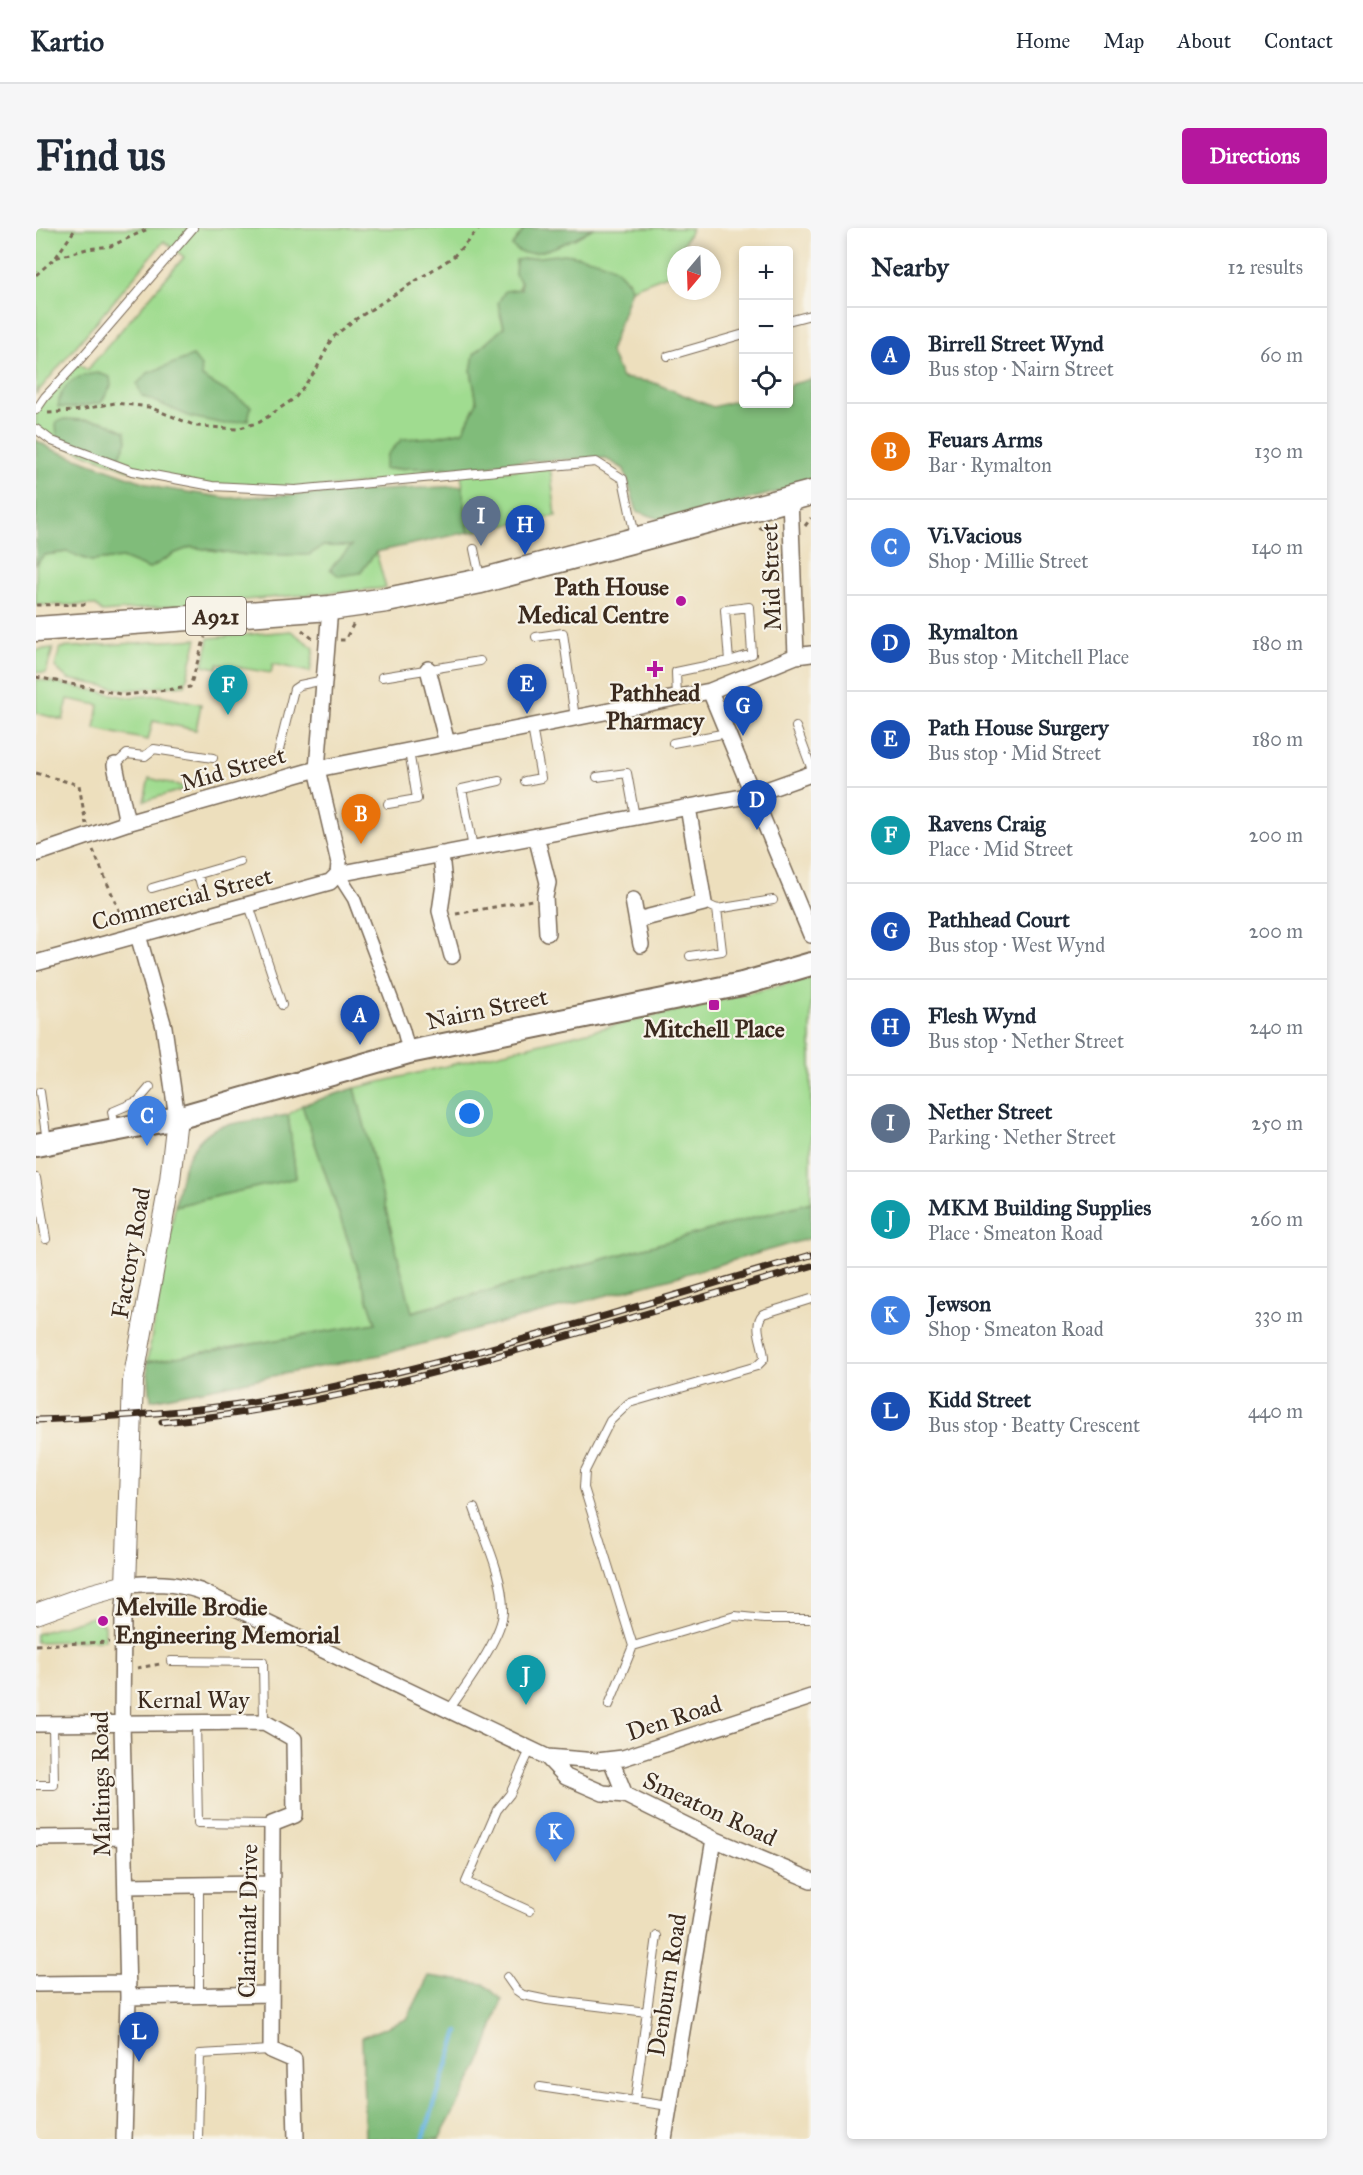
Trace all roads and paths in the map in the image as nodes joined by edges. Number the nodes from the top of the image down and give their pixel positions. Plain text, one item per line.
1 (75, 228) edge
2 (150, 228) edge
3 (193, 228) edge
4 (480, 228) edge
5 (55, 258) junction
6 (36, 275) edge
7 (811, 315) edge
8 (793, 320) edge
9 (739, 335) edge
10 (668, 356) dead end
11 (36, 410) edge
12 (46, 414) dead end
13 (36, 429) edge
14 (801, 495) edge
15 (636, 540) junction
16 (474, 549) dead end
17 (482, 581) junction
18 (36, 605) edge
19 (95, 605) dead end
20 (330, 608) junction
21 (36, 630) edge
22 (206, 634) dead end
23 (536, 637) dead end
24 (804, 655) edge
25 (480, 661) dead end
26 (729, 661) junction
27 (428, 669) junction
28 (36, 677) edge
29 (382, 677) dead end
30 (324, 680) junction
31 (710, 691) junction
32 (677, 698) junction
33 (575, 718) junction
34 (532, 727) junction
35 (796, 728) dead end
36 (727, 733) junction
37 (447, 743) junction
38 (673, 743) dead end
39 (409, 751) junction
40 (278, 754) dead end
41 (213, 758) dead end
42 (115, 765) joint
43 (811, 767) edge
44 (317, 769) junction
45 (36, 773) edge
46 (811, 774) edge
47 (597, 777) dead end
48 (499, 781) dead end
49 (525, 781) dead end
50 (752, 795) junction
51 (388, 804) dead end
52 (688, 807) junction
53 (635, 817) junction
54 (127, 823) junction
55 (536, 836) junction
56 (88, 837) junction
57 (473, 848) junction
58 (36, 854) edge
59 (441, 854) junction
60 (240, 862) dead end
61 (198, 874) junction
62 (338, 874) junction
63 (201, 885) dead end
64 (152, 888) dead end
65 (545, 897) junction
66 (633, 900) dead end
67 (773, 900) dead end
68 (806, 904) edge
69 (249, 905) junction
70 (711, 906) junction
71 (441, 917) junction
72 (637, 921) junction
73 (547, 933) dead end
74 (811, 935) edge
75 (134, 936) junction
76 (641, 945) dead end
77 (452, 956) dead end
78 (690, 956) dead end
79 (36, 963) edge
80 (811, 964) edge
81 (282, 1005) dead end
82 (409, 1052) junction
83 (150, 1087) dead end
84 (40, 1092) dead end
85 (177, 1118) junction
86 (115, 1130) junction
87 (41, 1144) edge
88 (36, 1178) edge
89 (46, 1239) dead end
90 (811, 1299) edge
91 (474, 1508) dead end
92 (126, 1585) junction
93 (36, 1614) edge
94 (811, 1619) edge
95 (123, 1641) junction
96 (36, 1645) edge
97 (633, 1646) junction
98 (171, 1661) joint
99 (123, 1668) junction
100 (811, 1697) edge
101 (609, 1705) dead end
102 (448, 1712) junction
103 (196, 1722) junction
104 (264, 1722) junction
105 (122, 1723) junction
106 (36, 1724) edge
107 (53, 1724) junction
108 (530, 1750) junction
109 (547, 1757) junction
110 (611, 1760) junction
111 (36, 1785) edge
112 (625, 1796) junction
113 (272, 1824) junction
114 (125, 1837) junction
115 (36, 1838) edge
116 (714, 1839) junction
117 (811, 1880) edge
118 (271, 1884) junction
119 (199, 1885) junction
120 (126, 1886) junction
121 (530, 1911) dead end
122 (657, 1936) dead end
123 (507, 1977) dead end
124 (36, 1984) edge
125 (128, 1990) junction
126 (270, 1994) junction
127 (199, 1995) junction
128 (647, 2012) junction
129 (270, 2050) junction
130 (540, 2087) dead end
131 (635, 2100) junction
132 (669, 2106) junction
133 (124, 2139) edge
134 (198, 2139) edge
135 (296, 2139) edge
136 (664, 2139) edge

1 - 5 path
2 - 5 path
3 - 11 lane
4 - 12 path
5 - 6 path
7 - 8 lane
9 - 10 lane
13 - 15 lane
14 - 15 main road, A921
14 - 24 street, Mid Street
15 - 17 main road, A921
16 - 17 lane
17 - 20 main road, A921
18 - 19 path
20 - 21 main road, A921
20 - 30 street
22 - 28 path
23 - 33 lane
24 - 31 street, Mid Street
25 - 27 lane
26 - 26 lane
26 - 32 lane
27 - 29 lane
27 - 37 street
30 - 40 lane
30 - 44 street
31 - 32 street, Mid Street
31 - 36 street
32 - 33 street, Mid Street
33 - 34 street, Mid Street
34 - 37 street, Mid Street
34 - 49 lane
35 - 43 lane
36 - 38 lane
36 - 50 street
37 - 39 street, Mid Street
39 - 44 street, Mid Street
39 - 51 lane
41 - 42 lane
42 - 54 street
44 - 54 street, Mid Street
44 - 62 street
45 - 56 path
46 - 50 street, Commercial Street
47 - 53 lane
48 - 57 lane
50 - 52 street, Commercial Street
50 - 68 street
52 - 53 street, Commercial Street
52 - 70 street
53 - 55 street, Commercial Street
54 - 56 street, Mid Street
55 - 57 street, Commercial Street
55 - 65 street
56 - 58 street, Mid Street
56 - 75 path
57 - 59 street, Commercial Street
59 - 62 street, Commercial Street
59 - 71 street
60 - 61 lane
61 - 63 lane
61 - 64 lane
62 - 69 street, Commercial Street
62 - 82 street
65 - 71 path
65 - 73 street
66 - 72 street
67 - 70 lane
68 - 74 street
69 - 75 street, Commercial Street
69 - 81 lane
70 - 72 street
70 - 78 lane
71 - 77 street
72 - 76 street
75 - 79 street, Commercial Street
75 - 85 street, Factory Road
80 - 82 main road, Nairn Street
82 - 85 main road, Nairn Street
83 - 86 lane
84 - 87 lane
85 - 86 main road, Nairn Street
85 - 92 street, Factory Road
86 - 87 main road, Nairn Street
88 - 89 lane
90 - 97 lane
91 - 102 lane
92 - 93 street
92 - 95 street, Maltings Road
92 - 102 street
94 - 97 lane
95 - 96 path
95 - 99 street, Maltings Road
97 - 101 lane
98 - 99 path
98 - 104 lane
99 - 105 street, Maltings Road
100 - 110 street, Den Road
102 - 108 street
103 - 104 street, Kernal Way
103 - 105 street, Kernal Way
103 - 113 lane
104 - 113 street, Clarimalt Drive
105 - 107 street, Kernal Way
105 - 114 street, Maltings Road
106 - 107 street, Kernal Way
107 - 111 lane
108 - 109 street
108 - 121 lane
109 - 110 street, Den Road
109 - 112 street
110 - 112 street, Smeaton Road
112 - 116 street, Smeaton Road
113 - 118 street, Clarimalt Drive
114 - 115 street
114 - 120 street, Maltings Road
116 - 117 street, Smeaton Road
116 - 132 street, Denburn Road
118 - 119 street
118 - 126 street, Clarimalt Drive
119 - 120 street
119 - 127 lane
120 - 125 street, Maltings Road
122 - 128 lane
123 - 128 lane
124 - 125 street
125 - 127 street
125 - 133 street, Maltings Road
126 - 127 street
126 - 129 street, Clarimalt Drive
128 - 131 lane
129 - 134 lane
129 - 135 street
130 - 131 lane
131 - 132 lane
132 - 136 street, Denburn Road

